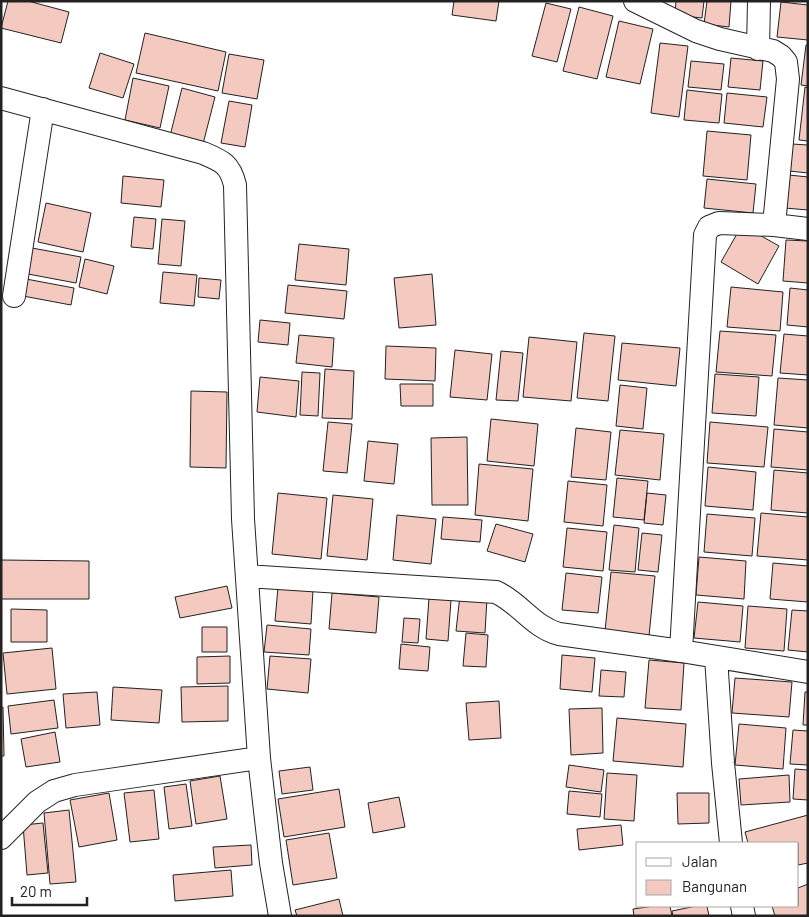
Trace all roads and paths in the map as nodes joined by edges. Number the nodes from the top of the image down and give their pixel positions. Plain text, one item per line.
1 (635, 1) edge
2 (759, 1) edge
3 (758, 49) junction
4 (1, 98) edge
5 (43, 109) junction
6 (774, 224) junction
7 (808, 229) edge
8 (14, 296) dead end
9 (247, 576) junction
10 (681, 651) junction
11 (716, 657) junction
12 (808, 672) edge
13 (259, 758) junction
14 (1, 838) edge
15 (731, 842) edge
16 (280, 916) edge

1 - 3 street
2 - 3 street
3 - 6 street
4 - 5 street
5 - 8 street
5 - 9 street
6 - 7 street
6 - 10 street
9 - 10 street
9 - 13 street
10 - 11 street
11 - 12 street
11 - 15 street
13 - 14 street
13 - 16 street

